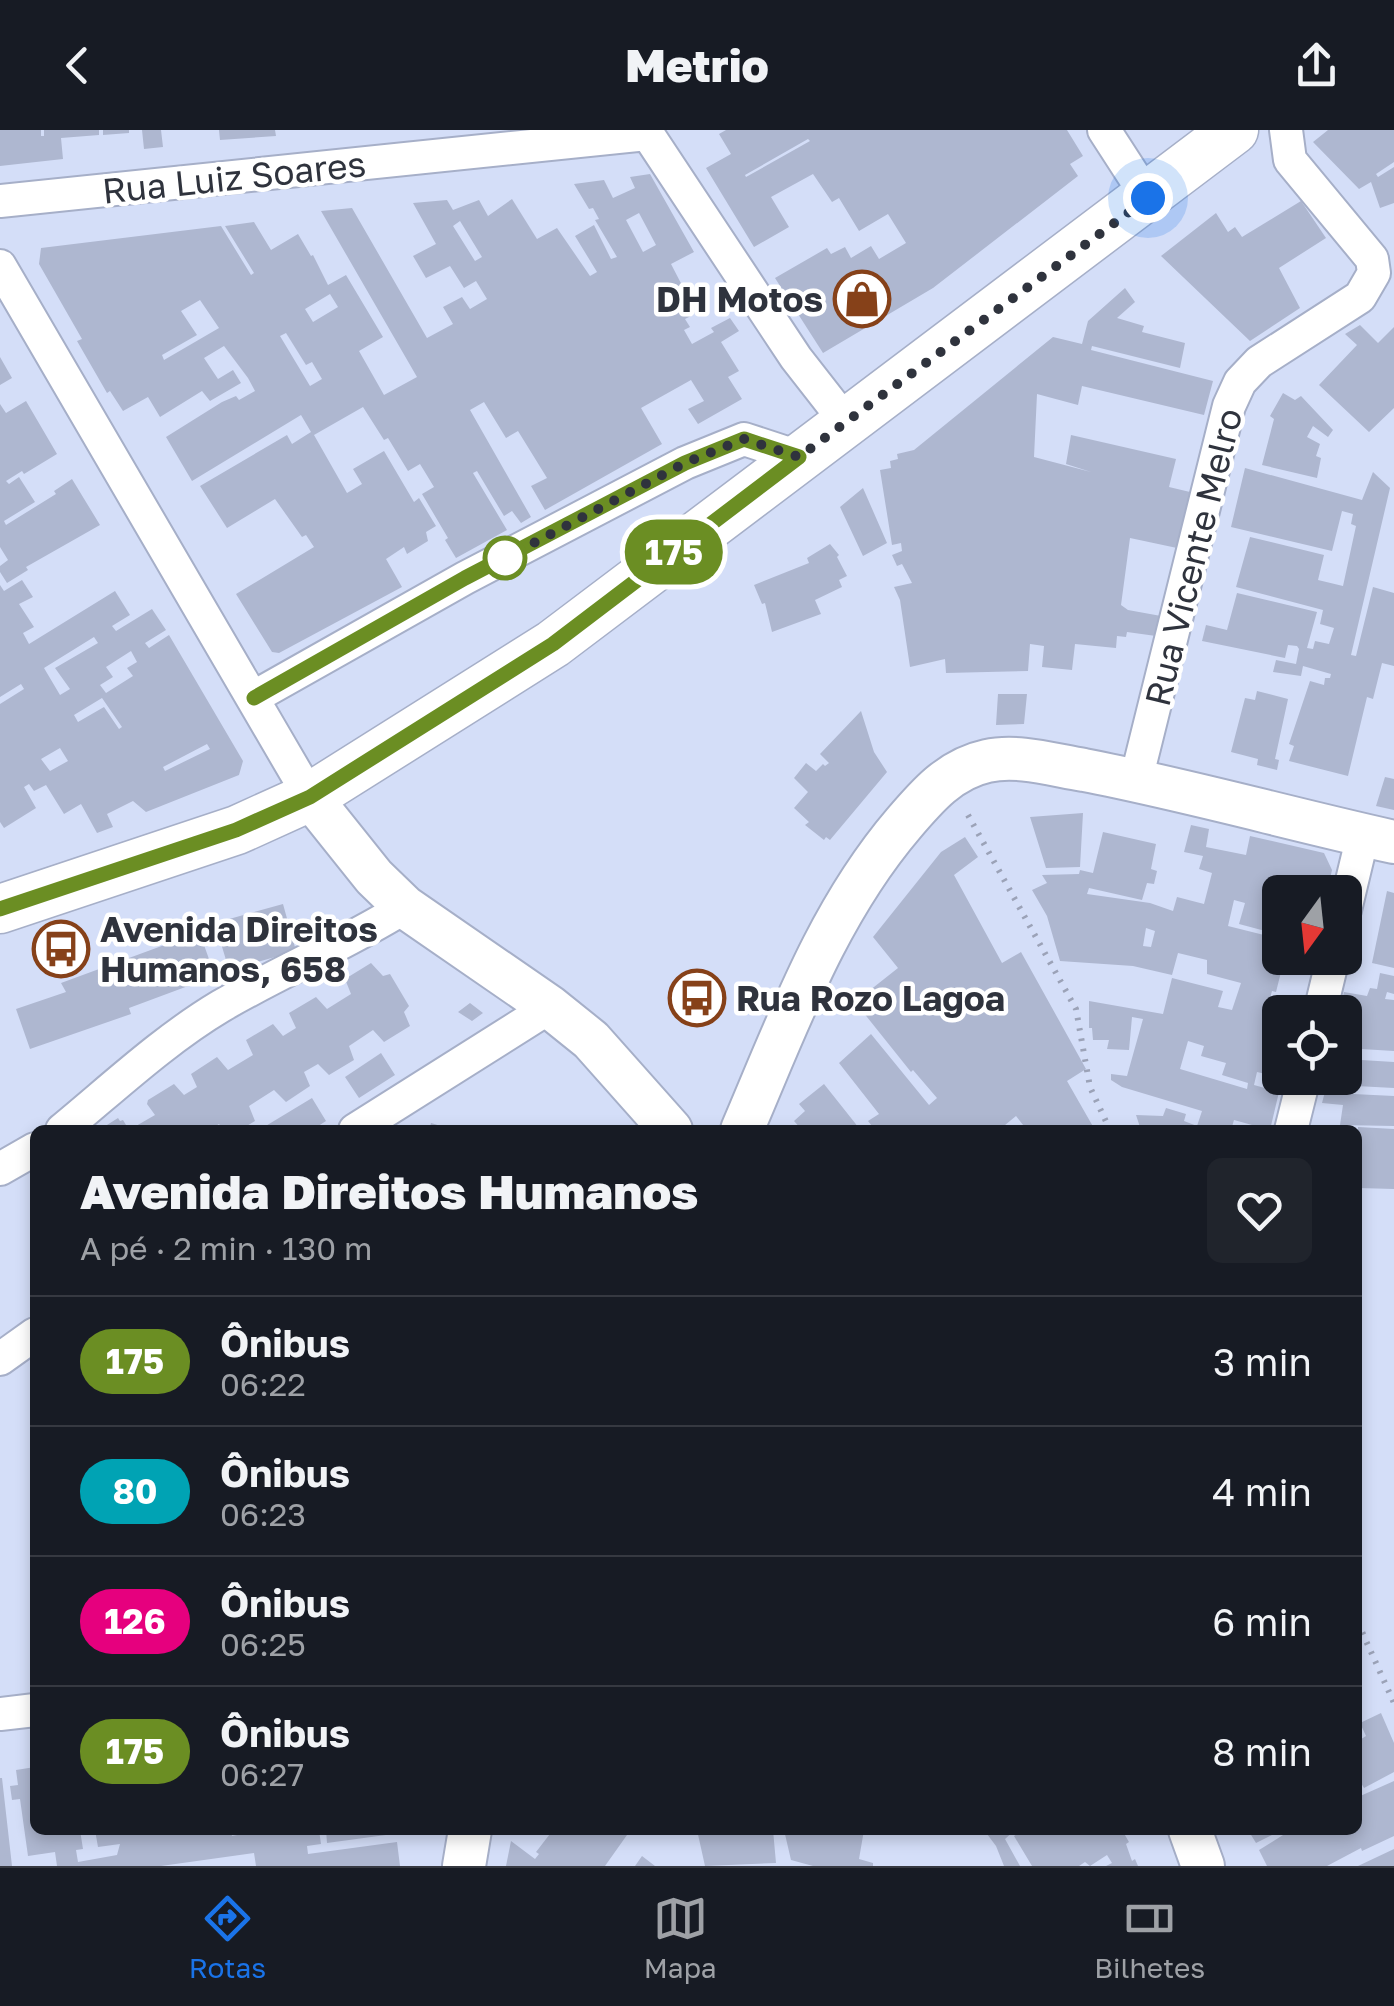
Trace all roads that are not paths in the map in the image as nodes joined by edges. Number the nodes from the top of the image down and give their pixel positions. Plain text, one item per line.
1 (1104, 130) edge
2 (1234, 130) edge
3 (1286, 130) edge
4 (646, 132) edge
5 (1148, 198) junction
6 (0, 200) edge
7 (0, 266) edge
8 (846, 422) junction
9 (799, 457) junction
10 (254, 698) junction
11 (1136, 780) junction
12 (310, 797) junction
13 (1379, 839) edge
14 (1362, 875) edge
15 (405, 907) junction
16 (0, 909) edge
17 (550, 1007) junction
18 (1299, 1095) edge
19 (68, 1125) edge
20 (363, 1125) edge
21 (666, 1125) edge
22 (744, 1125) edge
23 (1291, 1125) edge
24 (30, 1152) edge
25 (0, 1169) edge
26 (30, 1338) edge
27 (0, 1359) edge
28 (30, 1711) edge
29 (0, 1714) edge
30 (469, 1835) edge
31 (1192, 1835) edge
32 (464, 1866) edge
33 (1203, 1866) edge

1 - 5 street
2 - 5 main road
3 - 11 street, Rua Vicente Melro
4 - 6 street, Rua Luiz Soares
4 - 8 street
5 - 8 main road
7 - 10 street
8 - 9 main road
9 - 10 street
9 - 12 main road
10 - 12 street
11 - 13 street
11 - 22 street
12 - 15 street
12 - 16 main road
13 - 14 street
15 - 17 street
15 - 19 street
17 - 20 street
17 - 21 street
18 - 23 street
24 - 25 street
26 - 27 street
28 - 29 street
30 - 32 street
31 - 33 street

